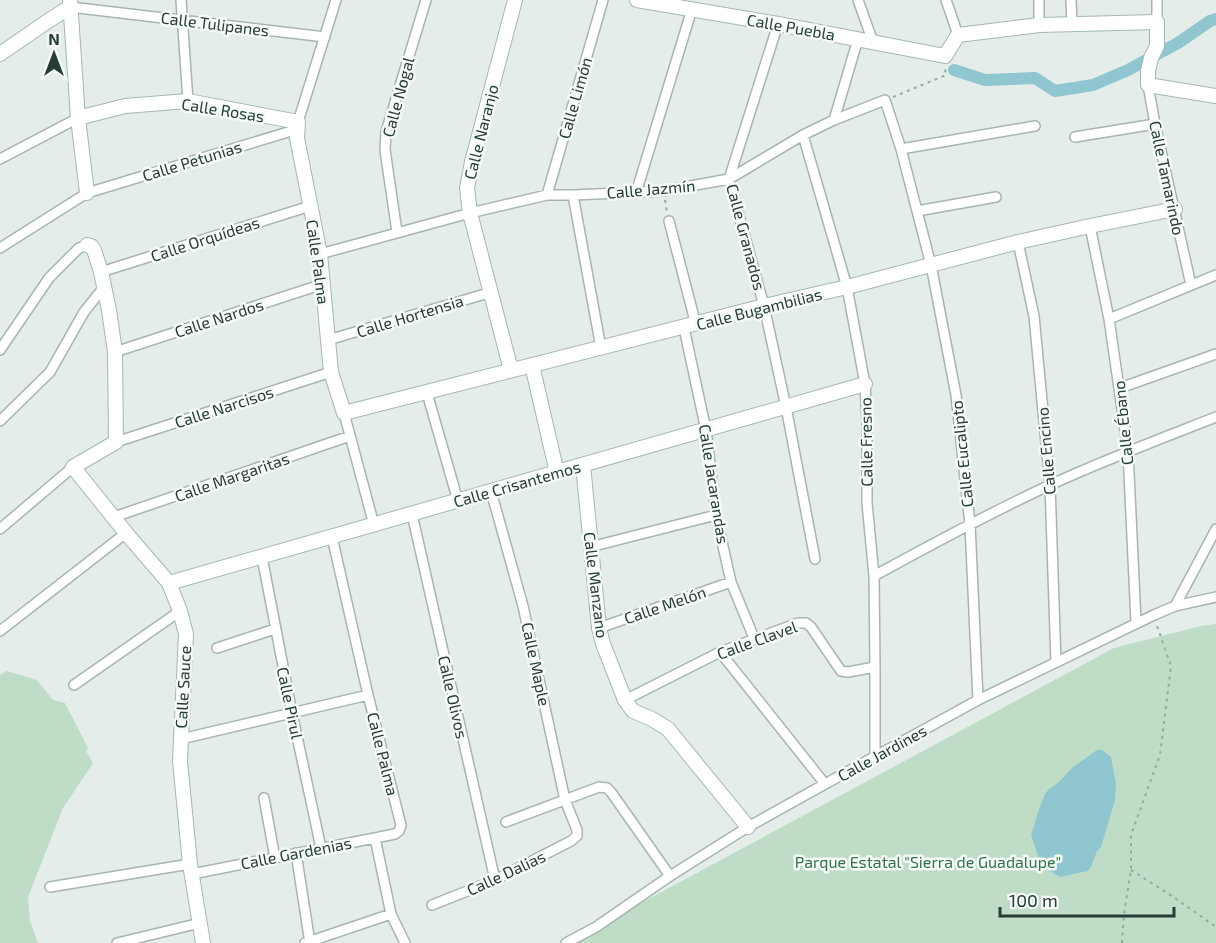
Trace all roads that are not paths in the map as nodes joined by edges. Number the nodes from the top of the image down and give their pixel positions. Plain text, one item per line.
1 (181, 0) edge
2 (336, 0) edge
3 (426, 0) edge
4 (515, 0) edge
5 (603, 0) edge
6 (637, 0) edge
7 (858, 0) edge
8 (946, 0) edge
9 (1039, 0) edge
10 (1071, 0) edge
11 (1157, 0) edge
12 (70, 3) edge
13 (692, 9) junction
14 (183, 20) junction
15 (1158, 22) junction
16 (778, 24) junction
17 (1072, 24) junction
18 (1039, 25) junction
19 (958, 35) junction
20 (325, 37) junction
21 (858, 39) junction
22 (873, 42) junction
23 (0, 54) edge
24 (1148, 85) junction
25 (1216, 96) edge
26 (885, 100) joint
27 (188, 101) junction
28 (78, 118) junction
29 (834, 120) junction
30 (1155, 124) junction
31 (298, 125) junction
32 (1035, 126) dead end
33 (803, 135) junction
34 (1075, 137) dead end
35 (900, 149) junction
36 (0, 159) edge
37 (729, 179) junction
38 (87, 193) junction
39 (636, 193) junction
40 (547, 195) junction
41 (573, 195) junction
42 (996, 197) dead end
43 (310, 206) junction
44 (1174, 209) junction
45 (917, 211) junction
46 (470, 213) junction
47 (669, 221) road end
48 (1090, 226) junction
49 (398, 232) junction
50 (1018, 242) junction
51 (87, 245) joint
52 (0, 248) edge
53 (320, 254) junction
54 (931, 265) junction
55 (101, 272) junction
56 (1216, 275) edge
57 (323, 284) junction
58 (1191, 285) junction
59 (104, 287) junction
60 (847, 287) junction
61 (492, 292) junction
62 (764, 306) junction
63 (1109, 319) junction
64 (690, 326) junction
65 (328, 340) junction
66 (601, 348) junction
67 (0, 350) edge
68 (115, 352) junction
69 (1216, 354) edge
70 (532, 365) junction
71 (511, 370) junction
72 (331, 372) junction
73 (865, 384) junction
74 (1120, 388) junction
75 (428, 393) junction
76 (786, 407) junction
77 (344, 413) junction
78 (1216, 417) edge
79 (0, 421) edge
80 (706, 430) junction
81 (350, 436) junction
82 (116, 442) junction
83 (1128, 451) junction
84 (583, 465) junction
85 (73, 467) junction
86 (557, 473) junction
87 (1050, 485) junction
88 (491, 491) junction
89 (458, 501) junction
90 (412, 514) junction
91 (716, 515) junction
92 (114, 518) junction
93 (970, 524) junction
94 (374, 525) junction
95 (0, 529) edge
96 (1216, 529) edge
97 (126, 533) junction
98 (332, 537) junction
99 (590, 547) junction
100 (262, 557) junction
101 (815, 559) dead end
102 (874, 576) junction
103 (731, 582) junction
104 (169, 584) junction
105 (1216, 597) edge
106 (1174, 606) junction
107 (180, 611) junction
108 (1136, 622) junction
109 (599, 628) junction
110 (276, 629) junction
111 (0, 631) edge
112 (754, 638) junction
113 (217, 648) dead end
114 (720, 652) junction
115 (1056, 662) junction
116 (875, 667) junction
117 (74, 685) dead end
118 (368, 695) junction
119 (625, 700) junction
120 (978, 700) junction
121 (292, 713) junction
122 (181, 739) junction
123 (875, 757) junction
124 (825, 784) junction
125 (264, 798) dead end
126 (565, 800) junction
127 (506, 822) dead end
128 (748, 827) junction
129 (399, 831) joint
130 (577, 836) joint
131 (375, 838) junction
132 (321, 848) junction
133 (296, 854) junction
134 (275, 858) junction
135 (191, 869) junction
136 (670, 876) junction
137 (495, 880) junction
138 (50, 887) dead end
139 (432, 905) dead end
140 (391, 914) junction
141 (200, 923) junction
142 (117, 943) edge
143 (203, 943) edge
144 (308, 943) edge
145 (405, 943) edge
146 (566, 943) edge

1 - 14 street
2 - 20 street, Calle Palma
3 - 49 street, Calle Nogal
4 - 46 street, Calle Naranjo
5 - 40 street, Calle Limón
6 - 13 street, Calle Puebla
7 - 22 street
8 - 19 street
9 - 18 street
10 - 17 street
11 - 15 street
12 - 14 street, Calle Tulipanes
12 - 23 street
12 - 28 street
13 - 16 street, Calle Puebla
13 - 39 street
14 - 20 street, Calle Tulipanes
14 - 27 street
15 - 17 street
15 - 24 street, Calle Tamarindo
16 - 21 street, Calle Puebla
16 - 37 street, Calle Granados
17 - 18 street
18 - 19 street
19 - 22 street, Calle Puebla
20 - 31 street, Calle Palma
21 - 22 street, Calle Puebla
21 - 29 street
24 - 25 street
24 - 30 street, Calle Tamarindo
26 - 29 street, Calle Jazmín
26 - 35 street, Calle Eucalipto
27 - 28 street, Calle Rosas
27 - 31 street, Calle Rosas
28 - 36 street
28 - 38 street
29 - 33 street, Calle Jazmín
30 - 34 street
30 - 44 street, Calle Tamarindo
31 - 38 street, Calle Petunias
31 - 43 street, Calle Palma
32 - 35 street
33 - 37 street, Calle Jazmín
33 - 60 street, Calle Fresno
35 - 45 street, Calle Eucalipto
37 - 39 street, Calle Jazmín
37 - 62 street, Calle Granados
38 - 52 street, Calle Petunias
39 - 41 street, Calle Jazmín
40 - 41 street, Calle Jazmín
40 - 46 street, Calle Jazmín
41 - 66 street
42 - 45 street
43 - 53 street, Calle Palma
43 - 55 street, Calle Orquídeas
44 - 48 street, Calle Bugambilias
44 - 58 street, Calle Tamarindo
45 - 54 street, Calle Eucalipto
46 - 49 street, Calle Jazmín
46 - 61 street, Calle Naranjo
47 - 64 street, Calle Jacarandas
48 - 50 street, Calle Bugambilias
48 - 63 street, Calle Ébano
49 - 53 street, Calle Jazmín
50 - 54 street, Calle Bugambilias
50 - 87 street, Calle Encino
51 - 55 street
51 - 67 street
53 - 57 street, Calle Palma
54 - 60 street, Calle Bugambilias
54 - 93 street, Calle Eucalipto
55 - 59 street
56 - 58 street
57 - 65 street, Calle Palma
57 - 68 street, Calle Nardos
58 - 63 street
59 - 68 street
59 - 79 street
60 - 62 street, Calle Bugambilias
60 - 73 street, Calle Fresno
61 - 65 street, Calle Hortensia
61 - 71 street, Calle Naranjo
62 - 64 street, Calle Bugambilias
62 - 76 street, Calle Granados
63 - 74 street, Calle Ébano
64 - 66 street, Calle Bugambilias
64 - 80 street, Calle Jacarandas
65 - 72 street, Calle Palma
66 - 70 street, Calle Bugambilias
68 - 82 street
69 - 74 street
70 - 71 street, Calle Bugambilias
70 - 86 street
71 - 75 street, Calle Bugambilias
72 - 77 street, Calle Palma
72 - 82 street, Calle Narcisos
73 - 76 street, Calle Crisantemos
73 - 102 street, Calle Fresno
74 - 83 street, Calle Ébano
75 - 77 street, Calle Bugambilias
75 - 89 street
76 - 80 street, Calle Crisantemos
76 - 101 street, Calle Granados
77 - 81 street, Calle Palma
78 - 83 street
80 - 84 street, Calle Crisantemos
80 - 91 street, Calle Jacarandas
81 - 92 street, Calle Margaritas
81 - 94 street, Calle Palma
82 - 85 street
83 - 87 street
83 - 108 street, Calle Ébano
84 - 86 street, Calle Crisantemos
84 - 99 street, Calle Manzano
85 - 92 street, Calle Sauce
85 - 95 street
86 - 88 street, Calle Crisantemos
87 - 93 street
87 - 115 street, Calle Encino
88 - 89 street, Calle Crisantemos
88 - 126 street, Calle Maple
89 - 90 street, Calle Crisantemos
90 - 94 street, Calle Crisantemos
90 - 137 street, Calle Olivos
91 - 99 street
91 - 103 street, Calle Jacarandas
92 - 97 street, Calle Sauce
93 - 102 street
93 - 120 street, Calle Eucalipto
94 - 98 street, Calle Crisantemos
96 - 106 street
97 - 104 street, Calle Sauce
97 - 111 street
98 - 100 street, Calle Crisantemos
98 - 118 street, Calle Palma
99 - 109 street, Calle Manzano
100 - 104 street, Calle Crisantemos
100 - 110 street, Calle Pirul
102 - 116 street, Calle Fresno
103 - 109 street, Calle Melón
103 - 112 street, Calle Jacarandas
104 - 107 street, Calle Sauce
105 - 106 street, Calle Jardines
106 - 108 street, Calle Jardines
107 - 117 street
107 - 122 street, Calle Sauce
108 - 115 street, Calle Jardines
109 - 119 street, Calle Manzano
110 - 113 street
110 - 121 street, Calle Pirul
112 - 114 street, Calle Clavel
112 - 116 street, Calle Clavel
114 - 119 street, Calle Clavel
114 - 124 street
115 - 120 street, Calle Jardines
116 - 123 street, Calle Fresno
118 - 121 street
118 - 129 street, Calle Palma
119 - 128 street
120 - 123 street, Calle Jardines
121 - 122 street
121 - 132 street, Calle Pirul
122 - 135 street, Calle Sauce
123 - 124 street, Calle Jardines
124 - 128 street, Calle Jardines
125 - 134 street
126 - 127 street
126 - 130 street, Calle Maple
126 - 136 street
128 - 136 street, Calle Jardines
129 - 131 street, Calle Gardenias
130 - 137 street, Calle Dalias
131 - 132 street, Calle Gardenias
131 - 140 street
132 - 133 street, Calle Gardenias
133 - 134 street, Calle Gardenias
133 - 144 street
134 - 135 street, Calle Gardenias
135 - 138 street, Calle Gardenias
135 - 141 street, Calle Sauce
136 - 146 street, Calle Jardines
137 - 139 street, Calle Dalias
140 - 144 street
140 - 145 street
141 - 142 street
141 - 143 street, Calle Sauce

